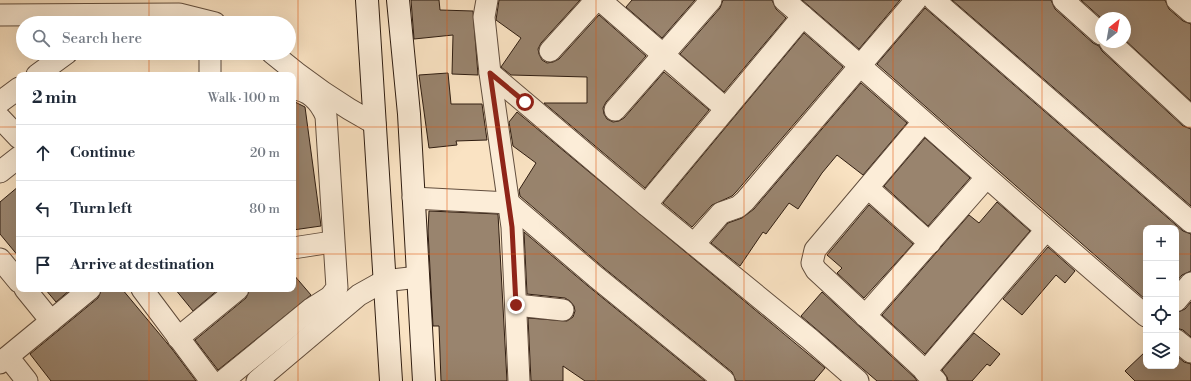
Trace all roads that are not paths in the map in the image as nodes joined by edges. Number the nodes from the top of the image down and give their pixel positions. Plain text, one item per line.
1 (8, 0) edge
2 (367, 0) edge
3 (398, 0) edge
4 (487, 0) edge
5 (596, 0) edge
6 (600, 0) edge
7 (711, 0) edge
8 (784, 0) edge
9 (916, 0) edge
10 (934, 0) edge
11 (1063, 0) edge
12 (1177, 0) edge
13 (0, 6) edge
14 (1191, 12) edge
15 (0, 15) edge
16 (187, 16) edge
17 (803, 16) junction
18 (1095, 29) edge
19 (1116, 48) edge
20 (550, 51) dead end
21 (663, 55) junction
22 (58, 60) edge
23 (210, 60) edge
24 (280, 60) edge
25 (860, 65) junction
26 (41, 72) edge
27 (210, 72) edge
28 (294, 72) edge
29 (490, 73) junction
30 (296, 74) edge
31 (16, 90) edge
32 (296, 90) edge
33 (0, 102) edge
34 (726, 109) junction
35 (615, 110) dead end
36 (1191, 117) edge
37 (0, 118) edge
38 (923, 122) junction
39 (375, 124) junction
40 (16, 135) edge
41 (16, 159) edge
42 (0, 172) edge
43 (986, 178) junction
44 (868, 188) junction
45 (413, 198) junction
46 (509, 203) junction
47 (646, 205) junction
48 (1191, 222) edge
49 (1046, 230) junction
50 (332, 242) junction
51 (930, 243) junction
52 (694, 244) junction
53 (296, 248) edge
54 (0, 259) edge
55 (418, 277) junction
56 (16, 278) edge
57 (384, 281) junction
58 (1191, 283) edge
59 (27, 292) edge
60 (86, 292) edge
61 (144, 292) edge
62 (234, 292) edge
63 (1179, 297) edge
64 (516, 305) junction
65 (563, 310) dead end
66 (1143, 313) edge
67 (865, 316) junction
68 (51, 321) junction
69 (178, 338) junction
70 (1179, 342) edge
71 (1191, 352) edge
72 (4, 360) edge
73 (931, 376) edge
74 (28, 381) edge
75 (211, 381) edge
76 (223, 381) edge
77 (257, 381) edge
78 (391, 381) edge
79 (424, 381) edge
80 (519, 381) edge
81 (724, 381) edge
82 (858, 381) edge

1 - 13 street
2 - 39 main road
3 - 45 main road
4 - 29 street
5 - 20 street
6 - 21 street
7 - 21 street
8 - 17 street
9 - 25 street
10 - 48 street
11 - 18 street
12 - 14 street
15 - 16 street
17 - 25 street
17 - 34 street
19 - 36 street
21 - 34 street
21 - 35 street
22 - 26 street
23 - 27 street
24 - 28 street
25 - 38 street
25 - 52 street
29 - 46 street
29 - 47 street
30 - 39 street
31 - 33 street
32 - 50 street
34 - 47 street
37 - 40 street
38 - 43 street
38 - 44 street
39 - 57 main road
41 - 42 street
43 - 49 street
43 - 51 street
44 - 51 street
44 - 67 street
45 - 46 street
45 - 55 main road
46 - 64 street
46 - 81 street
47 - 52 street
49 - 66 street
49 - 73 street
50 - 53 street
50 - 76 street
51 - 67 street
52 - 82 street
54 - 56 street
55 - 57 street
55 - 79 main road
57 - 77 street
57 - 78 main road
58 - 63 street
59 - 68 street
60 - 68 street
61 - 69 street
62 - 69 street
64 - 65 street
64 - 80 street
67 - 73 street
68 - 72 street
69 - 75 street
70 - 71 street
72 - 74 street

